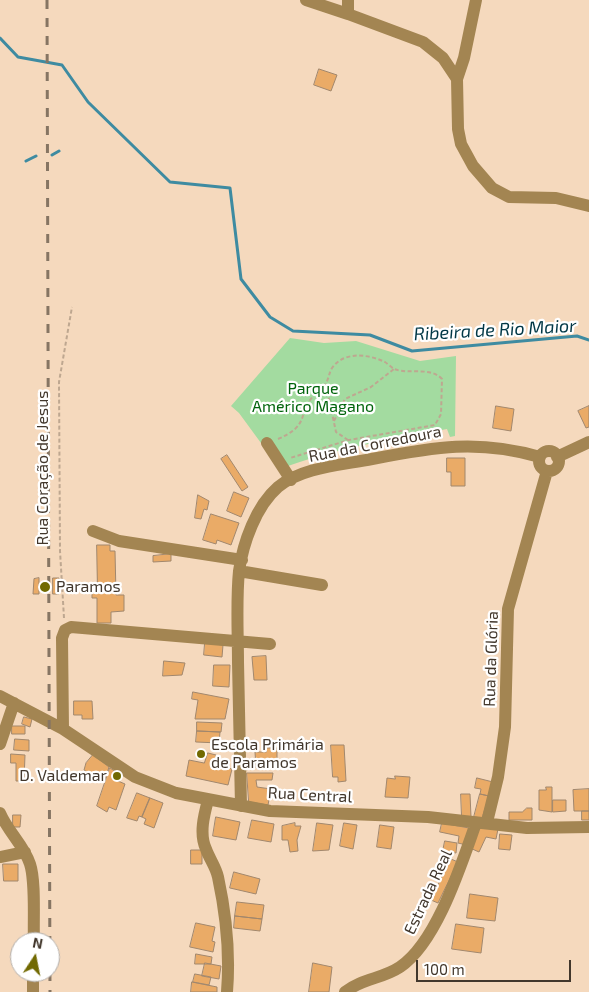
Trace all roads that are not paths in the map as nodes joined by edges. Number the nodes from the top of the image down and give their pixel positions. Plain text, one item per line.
1 (306, 0) edge
2 (348, 0) edge
3 (476, 0) edge
4 (348, 14) junction
5 (457, 79) junction
6 (589, 206) edge
7 (589, 442) edge
8 (267, 443) road end
9 (540, 457) junction
10 (558, 457) junction
11 (547, 471) junction
12 (291, 480) junction
13 (93, 531) dead end
14 (241, 565) junction
15 (322, 585) dead end
16 (238, 641) junction
17 (270, 644) dead end
18 (0, 696) edge
19 (14, 703) junction
20 (63, 729) junction
21 (0, 744) edge
22 (208, 800) junction
23 (241, 806) junction
24 (0, 814) edge
25 (481, 823) junction
26 (589, 827) edge
27 (25, 852) junction
28 (0, 857) edge
29 (34, 932) edge
30 (227, 992) edge
31 (345, 992) edge

1 - 4 street
2 - 4 street
3 - 5 street
4 - 5 street
5 - 6 street
7 - 10 street
8 - 12 street
9 - 10 street
9 - 11 street
9 - 12 street, Rua da Corredoura
10 - 11 street
11 - 25 street, Rua da Glória
12 - 14 street, Rua da Corredoura
13 - 14 street
14 - 15 street
14 - 16 street, Rua da Corredoura
16 - 17 street
16 - 20 street
16 - 23 street, Rua da Corredoura
18 - 19 street, Rua Central
19 - 20 street, Rua Central
19 - 21 street
20 - 22 street, Rua Central
22 - 23 street, Rua Central
22 - 30 street
23 - 25 street, Rua Central
24 - 27 street
25 - 26 street, Rua Central
25 - 31 street, Estrada Real
27 - 28 street
27 - 29 street

